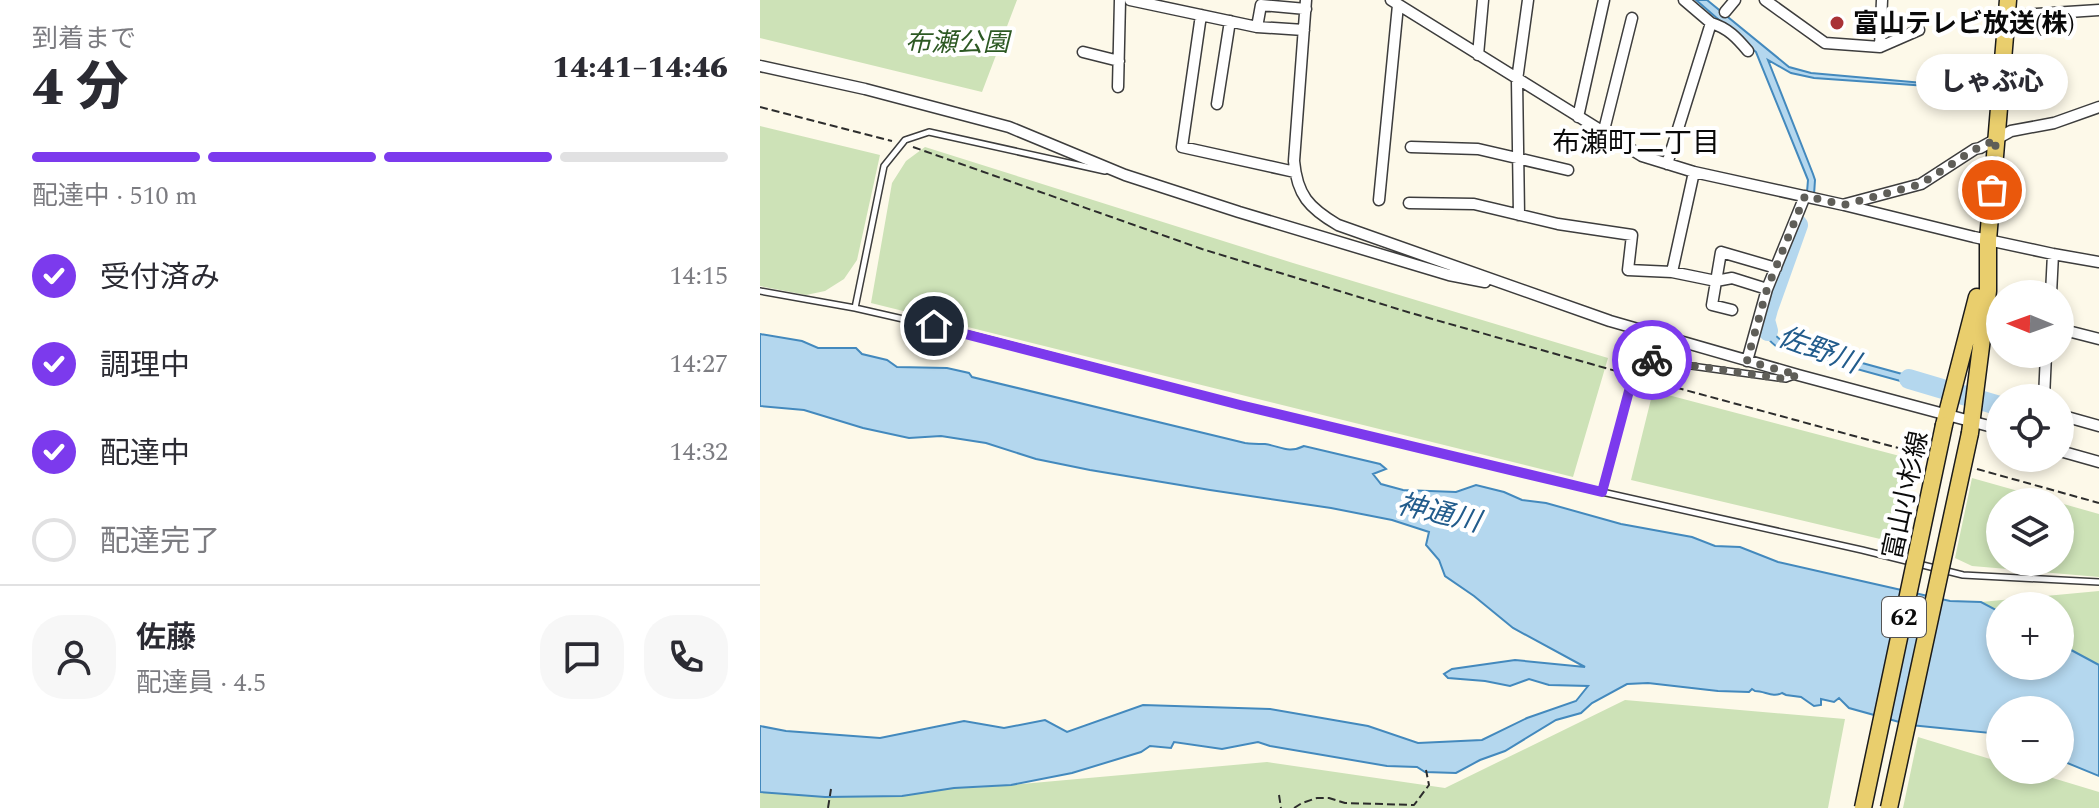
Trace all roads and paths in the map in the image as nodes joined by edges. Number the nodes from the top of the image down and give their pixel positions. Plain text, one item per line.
1 (1120, 0) edge
2 (1130, 0) edge
3 (1483, 0) edge
4 (1528, 0) edge
5 (1604, 0) edge
6 (1684, 0) edge
7 (1735, 0) edge
8 (1765, 0) edge
9 (1787, 0) edge
10 (1882, 0) edge
11 (1395, 2) edge
12 (1306, 4) edge
13 (2008, 8) edge
14 (2099, 10) edge
15 (1725, 12) dead end
16 (1201, 15) junction
17 (1786, 15) junction
18 (1632, 18) dead end
19 (1230, 21) junction
20 (1711, 23) junction
21 (1257, 27) junction
22 (1304, 30) junction
23 (1919, 30) dead end
24 (1880, 47) junction
25 (1748, 51) dead end
26 (1083, 52) dead end
27 (1478, 55) junction
28 (1119, 61) junction
29 (760, 66) edge
30 (1517, 80) junction
31 (1118, 87) dead end
32 (1217, 104) dead end
33 (760, 107) edge
34 (2099, 107) edge
35 (1578, 117) junction
36 (1603, 134) junction
37 (1996, 139) junction
38 (902, 143) junction
39 (1411, 147) dead end
40 (1518, 159) junction
41 (1667, 164) junction
42 (1568, 170) dead end
43 (1295, 172) junction
44 (1694, 172) junction
45 (1125, 175) junction
46 (1805, 196) junction
47 (1379, 200) dead end
48 (1409, 203) dead end
49 (1844, 205) junction
50 (1519, 215) junction
51 (1988, 240) junction
52 (2053, 254) junction
53 (2099, 255) edge
54 (2099, 262) edge
55 (1776, 268) junction
56 (1672, 272) junction
57 (2052, 280) edge
58 (1716, 281) junction
59 (1518, 289) junction
60 (1767, 289) junction
61 (760, 291) edge
62 (855, 308) junction
63 (1732, 310) dead end
64 (2074, 333) edge
65 (2099, 339) edge
66 (1747, 361) junction
67 (1798, 375) junction
68 (1633, 376) junction
69 (2074, 419) edge
70 (1946, 420) junction
71 (2099, 426) edge
72 (1971, 427) junction
73 (1986, 428) edge
74 (2074, 455) edge
75 (1935, 457) dead end
76 (2099, 462) edge
77 (1979, 470) dead end
78 (1602, 492) junction
79 (2099, 503) edge
80 (2099, 582) edge
81 (1426, 770) dead end
82 (831, 789) dead end
83 (1279, 795) dead end
84 (828, 808) edge
85 (1281, 808) edge
86 (1294, 808) edge
87 (1863, 808) edge
88 (1889, 808) edge

1 - 28 street
2 - 16 street
3 - 27 street
4 - 30 street
5 - 35 street
6 - 20 street
7 - 15 street
8 - 17 street
9 - 17 street
10 - 24 street
11 - 27 street
11 - 47 street
12 - 21 street
12 - 22 street
13 - 14 street
13 - 37 main road, 富山小杉線 / 62
16 - 19 street
16 - 43 street
17 - 24 street
18 - 36 street
19 - 21 street
19 - 32 street
20 - 25 street
20 - 41 street
21 - 22 street
22 - 43 street
23 - 24 street
26 - 28 street
27 - 30 street
28 - 31 street
29 - 45 street
30 - 35 street
30 - 40 street
33 - 38 path
34 - 37 street
35 - 36 street
36 - 41 street
37 - 49 street
37 - 51 main road, 富山小杉線 / 62
38 - 45 lane
38 - 62 lane
38 - 68 path
39 - 40 street
40 - 42 street
40 - 50 street
41 - 44 street
43 - 59 street
44 - 46 street
44 - 56 street
45 - 59 street
46 - 49 street
46 - 55 street
48 - 50 street
49 - 51 street
50 - 56 street
51 - 52 street
51 - 70 main road, 富山小杉線 / 62
51 - 72 main road, 富山小杉線 / 62
52 - 54 street
52 - 57 street
53 - 54 street
55 - 58 street
55 - 60 street
56 - 58 street
58 - 60 street
58 - 63 street
59 - 66 street
60 - 66 street
61 - 62 lane
62 - 78 lane
64 - 65 street
66 - 67 street
67 - 68 lane
67 - 70 street
68 - 75 path
68 - 78 lane
69 - 71 street
70 - 72 street
70 - 87 main road, 富山小杉線 / 62, bridge
72 - 73 street
72 - 88 main road, 富山小杉線 / 62, bridge
74 - 76 street
77 - 79 path
78 - 80 lane
81 - 86 path
82 - 84 path
83 - 85 path

